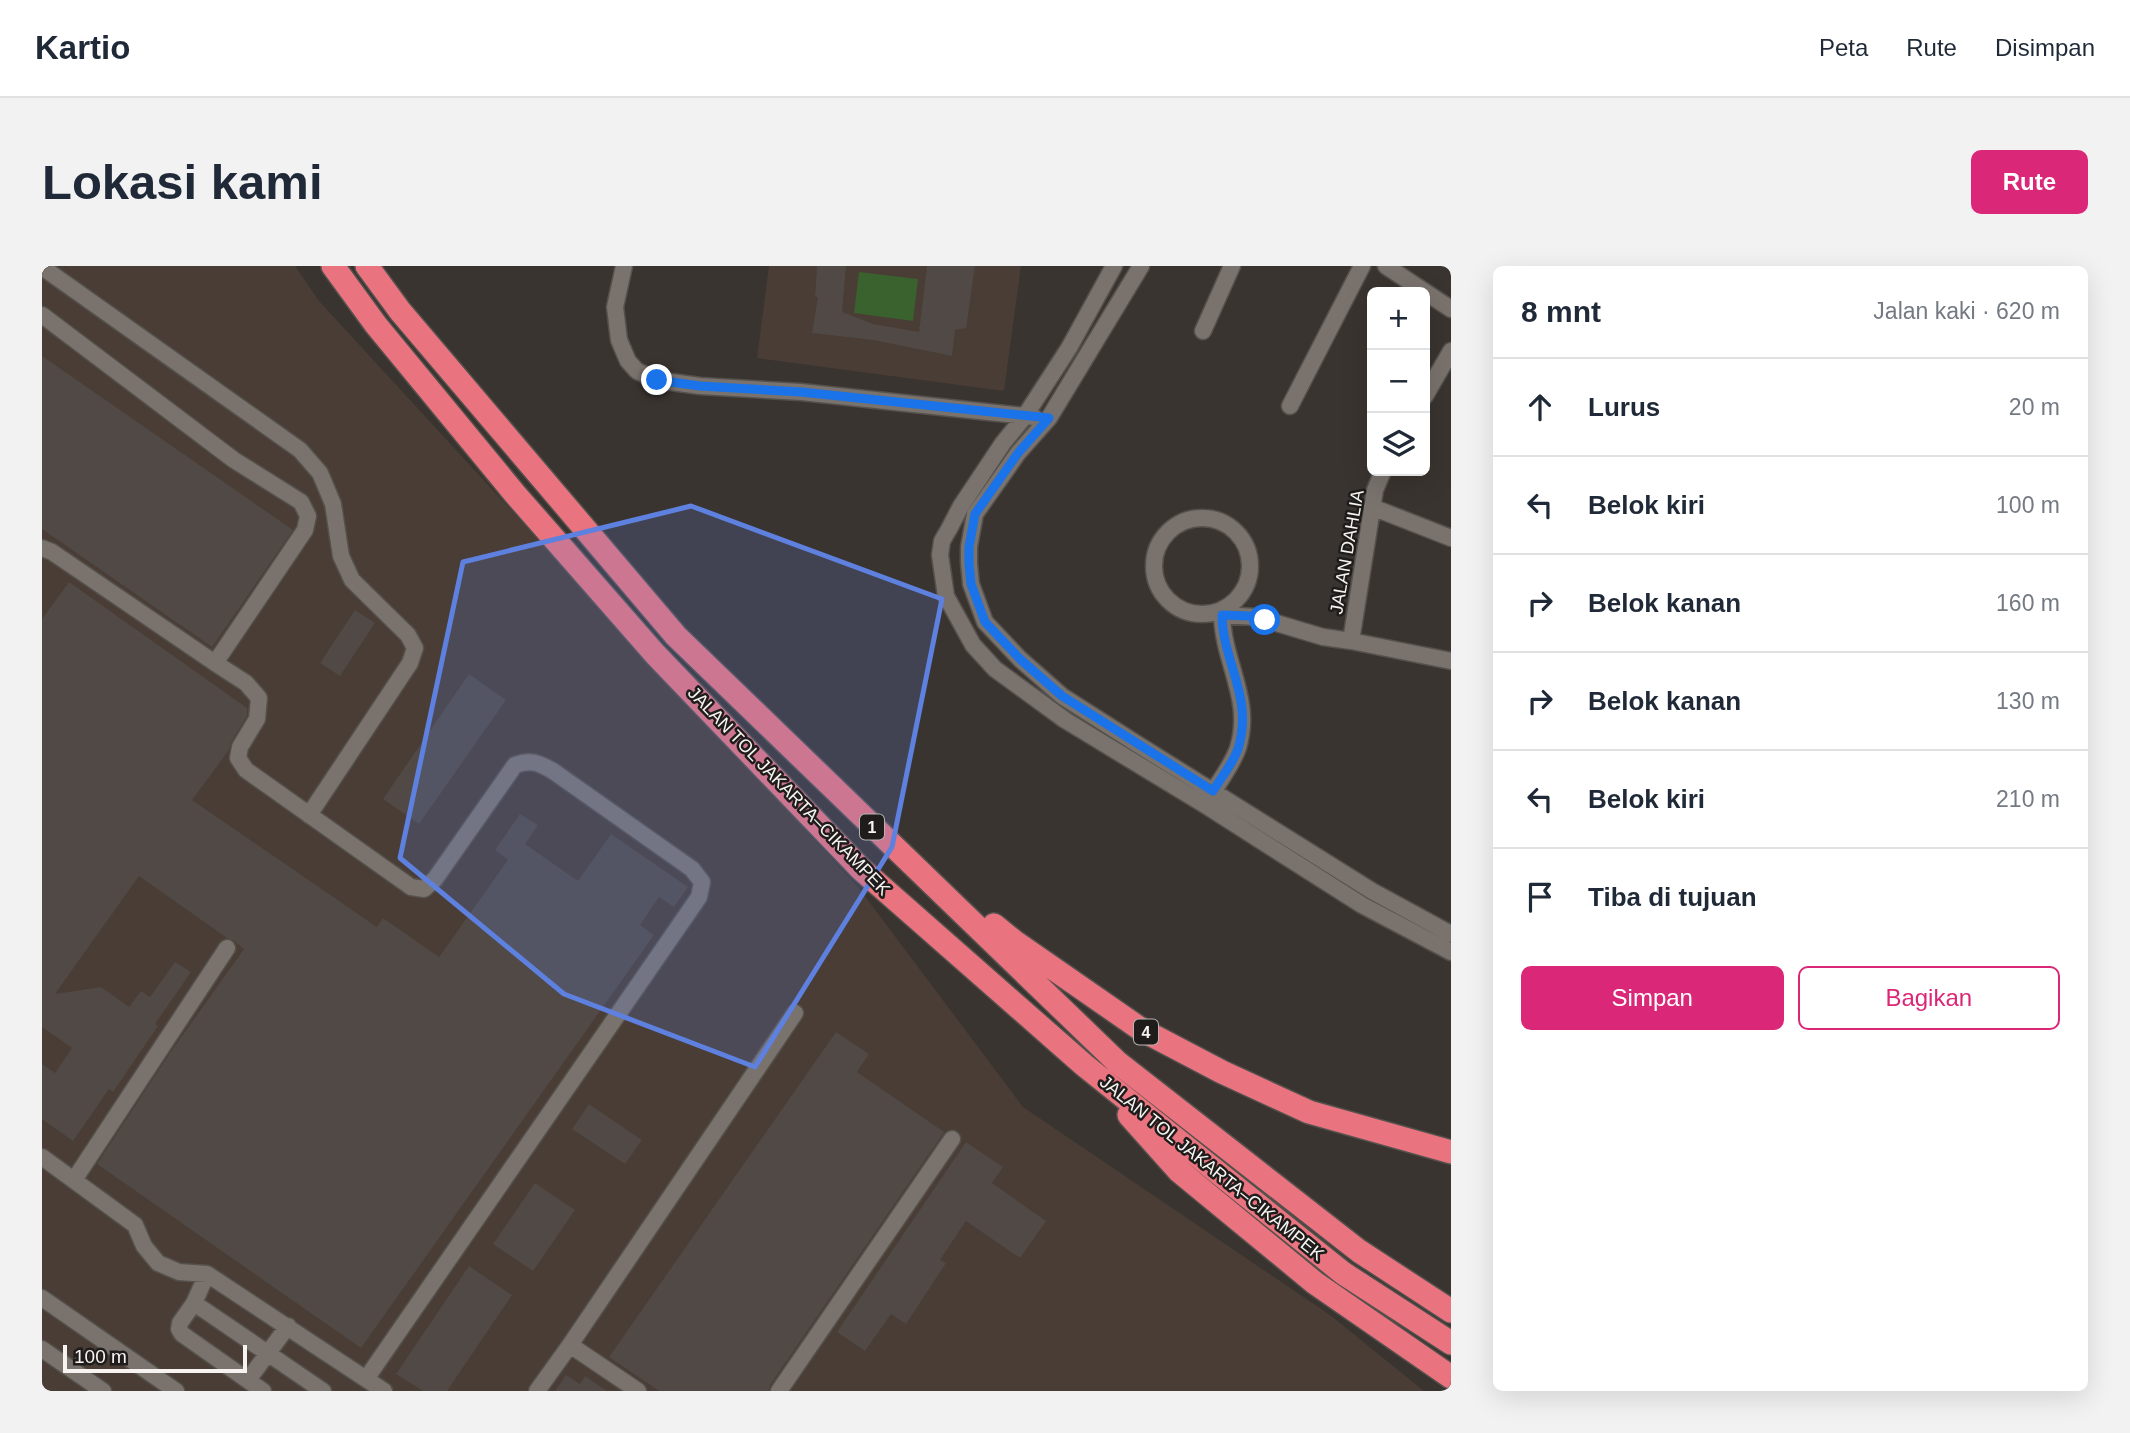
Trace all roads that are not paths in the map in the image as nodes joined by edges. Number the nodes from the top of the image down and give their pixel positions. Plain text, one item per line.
1 (333, 266) edge
2 (367, 266) edge
3 (624, 266) edge
4 (1114, 266) edge
5 (1141, 266) edge
6 (1232, 266) edge
7 (1362, 266) edge
8 (1386, 266) edge
9 (42, 267) edge
10 (1451, 309) edge
11 (42, 315) edge
12 (1203, 331) dead end
13 (1451, 351) edge
14 (1430, 387) edge
15 (1290, 406) dead end
16 (1026, 416) junction
17 (1049, 418) junction
18 (1381, 476) edge
19 (1372, 507) junction
20 (1451, 538) edge
21 (42, 548) edge
22 (1219, 614) junction
23 (1351, 641) junction
24 (1450, 656) edge
25 (215, 663) junction
26 (1209, 798) junction
27 (309, 815) junction
28 (882, 836) junction
29 (1451, 934) edge
30 (227, 948) dead end
31 (1451, 952) edge
32 (795, 1013) dead end
33 (1084, 1065) junction
34 (952, 1139) dead end
35 (1451, 1152) edge
36 (42, 1157) edge
37 (74, 1180) junction
38 (207, 1274) junction
39 (42, 1298) edge
40 (194, 1303) junction
41 (1451, 1311) edge
42 (288, 1326) junction
43 (1451, 1343) edge
44 (570, 1345) junction
45 (42, 1349) edge
46 (268, 1353) junction
47 (1451, 1377) edge
48 (366, 1379) junction
49 (248, 1380) junction
50 (103, 1391) edge
51 (176, 1391) edge
52 (263, 1391) edge
53 (323, 1391) edge
54 (384, 1391) edge
55 (537, 1391) edge
56 (638, 1391) edge
57 (779, 1391) edge

1 - 33 highway, JALAN TOL JAKARTA–CIKAMPEK / 1
2 - 28 highway, JALAN TOL JAKARTA–CIKAMPEK / 1
3 - 16 street
4 - 16 street
5 - 17 street
6 - 12 street
7 - 15 street
8 - 10 street
9 - 27 street
11 - 25 street
13 - 14 street
16 - 17 street
16 - 26 street
17 - 26 street
18 - 19 street, JALAN DAHLIA
19 - 20 street
19 - 23 street, JALAN DAHLIA
21 - 25 street
22 - 22 street
22 - 23 street
22 - 26 street
23 - 24 street
25 - 27 street
26 - 29 street
26 - 31 street
27 - 48 street
28 - 35 highway, 4
28 - 41 highway, JALAN TOL JAKARTA–CIKAMPEK / 1
30 - 37 street
32 - 44 street
33 - 43 highway, JALAN TOL JAKARTA–CIKAMPEK / 1
33 - 47 highway
34 - 57 street
36 - 37 street
37 - 38 street
38 - 40 street
38 - 42 street
39 - 51 street
40 - 46 street
40 - 49 street
42 - 46 street
42 - 48 street
44 - 55 street
44 - 56 street
45 - 50 street
46 - 49 street
46 - 53 street
48 - 54 street
49 - 52 street

